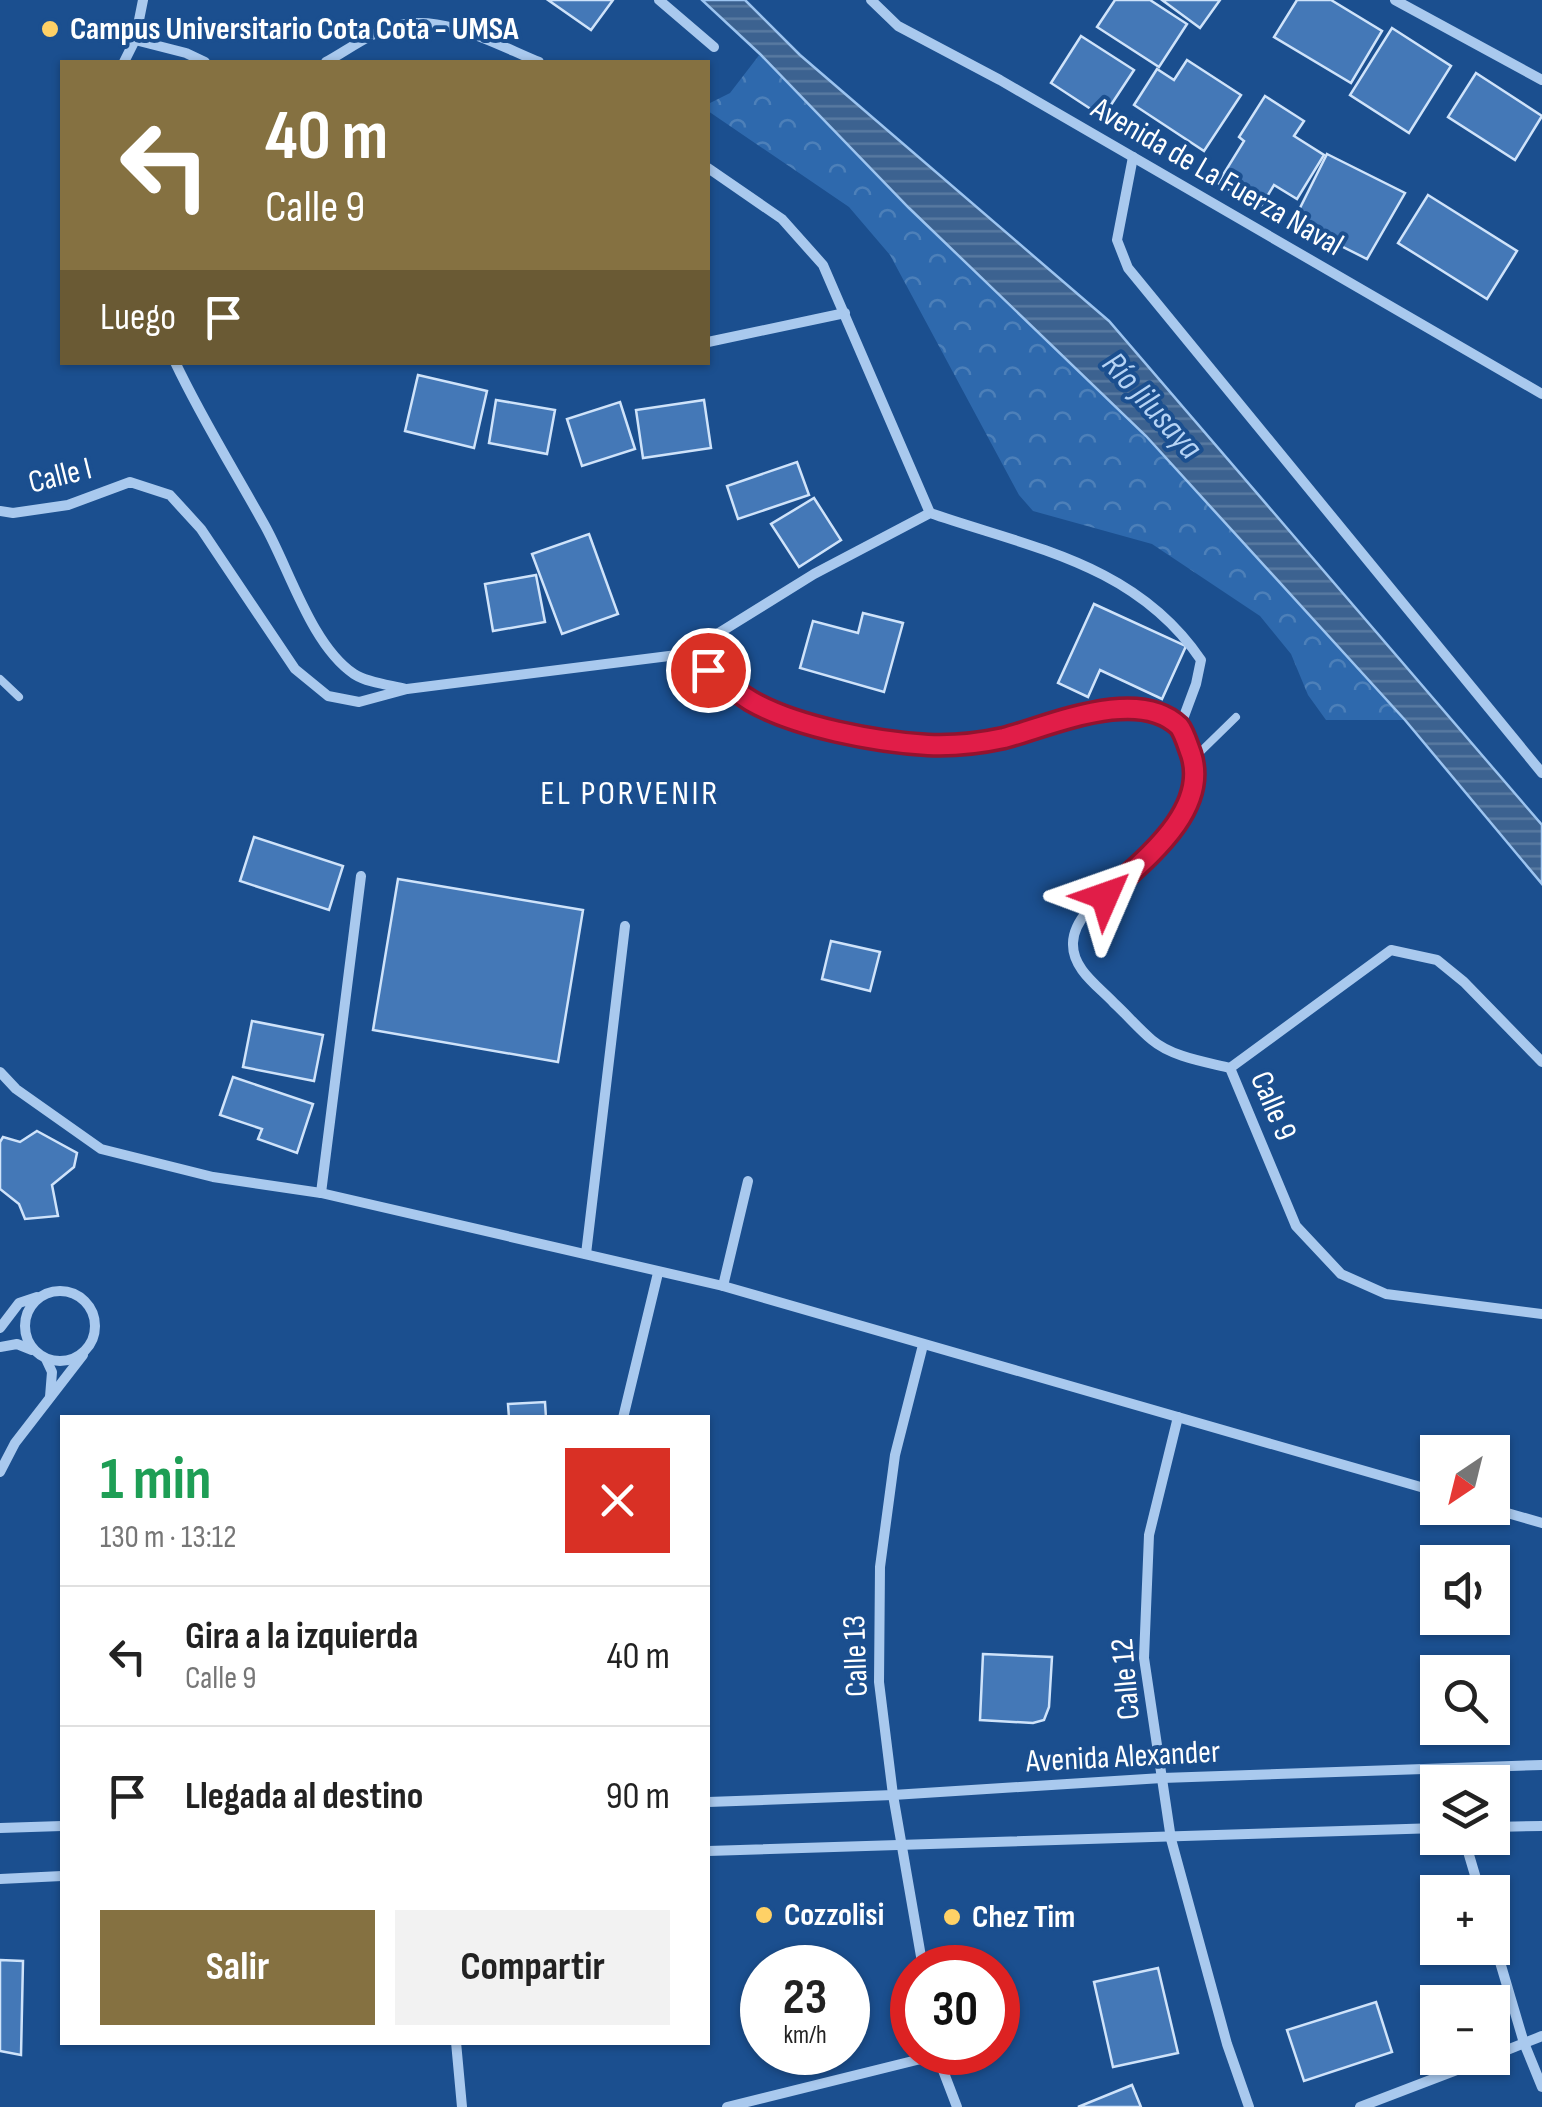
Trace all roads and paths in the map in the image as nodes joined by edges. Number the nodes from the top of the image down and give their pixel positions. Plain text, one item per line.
1 (143, 0) edge
2 (659, 0) edge
3 (871, 0) edge
4 (1395, 0) edge
5 (135, 40) junction
6 (714, 47) dead end
7 (125, 60) edge
8 (200, 60) edge
9 (330, 60) edge
10 (534, 60) edge
11 (1542, 80) edge
12 (1133, 157) junction
13 (710, 169) edge
14 (845, 312) junction
15 (710, 342) edge
16 (177, 365) edge
17 (1542, 394) edge
18 (0, 511) edge
19 (930, 513) junction
20 (685, 654) junction
21 (0, 678) edge
22 (407, 689) junction
23 (18, 697) dead end
24 (1236, 717) dead end
25 (1180, 727) junction
26 (1193, 759) junction
27 (1542, 773) edge
28 (361, 876) dead end
29 (626, 926) dead end
30 (1542, 1062) edge
31 (1230, 1068) junction
32 (0, 1072) edge
33 (748, 1181) dead end
34 (321, 1193) junction
35 (586, 1254) junction
36 (658, 1272) junction
37 (723, 1286) junction
38 (47, 1294) junction
39 (1542, 1314) edge
40 (0, 1328) edge
41 (924, 1345) junction
42 (0, 1347) edge
43 (88, 1348) junction
44 (42, 1356) junction
45 (50, 1398) junction
46 (624, 1415) edge
47 (1178, 1417) junction
48 (0, 1472) edge
49 (1420, 1487) edge
50 (1510, 1514) edge
51 (1542, 1523) edge
52 (1542, 1764) edge
53 (1162, 1778) junction
54 (892, 1795) junction
55 (710, 1802) edge
56 (60, 1826) edge
57 (1542, 1826) edge
58 (1510, 1827) edge
59 (0, 1828) edge
60 (1420, 1829) edge
61 (1170, 1839) junction
62 (903, 1845) junction
63 (710, 1851) edge
64 (60, 1876) edge
65 (0, 1878) edge
66 (919, 1945) edge
67 (1501, 1965) edge
68 (1542, 2036) edge
69 (1524, 2044) junction
70 (456, 2045) edge
71 (1510, 2049) edge
72 (890, 2066) edge
73 (945, 2075) edge
74 (1443, 2075) edge
75 (1542, 2087) edge
76 (462, 2107) edge
77 (727, 2107) edge
78 (957, 2107) edge
79 (1249, 2107) edge
80 (1360, 2107) edge

1 - 5 street
2 - 6 street
3 - 12 street, Avenida de La Fuerza Naval
4 - 11 street
5 - 7 street
5 - 8 street
9 - 10 street
12 - 17 street, Avenida de La Fuerza Naval
12 - 27 street
13 - 14 street
14 - 15 street
14 - 19 street
16 - 22 street
18 - 22 street, Calle I
19 - 20 street
19 - 25 street
20 - 22 street
20 - 25 street
21 - 23 lane
24 - 26 lane
25 - 26 street
26 - 31 street, Calle 9
28 - 34 street
29 - 35 street
30 - 31 street
31 - 39 street, Calle 9
32 - 34 street
33 - 37 street
34 - 35 street
35 - 36 street
36 - 37 street
36 - 46 street
37 - 41 street
38 - 40 street
38 - 43 street
38 - 44 street
41 - 47 street
41 - 54 street, Calle 13
42 - 44 street
43 - 44 street
43 - 45 street
44 - 45 street
45 - 48 street
47 - 49 street
47 - 53 street, Calle 12
50 - 51 street
52 - 53 street, Avenida Alexander
53 - 54 street, Avenida Alexander
53 - 61 street, Calle 12
54 - 55 street, Avenida Alexander
54 - 62 street, Calle 13
56 - 59 street
57 - 58 street
60 - 61 street
61 - 62 street
61 - 79 street, Calle 12
62 - 63 street
62 - 66 street, Calle 13
64 - 65 street
67 - 69 street
68 - 69 street
69 - 71 street
69 - 75 street
70 - 76 street
72 - 77 street
73 - 78 street
74 - 80 street

